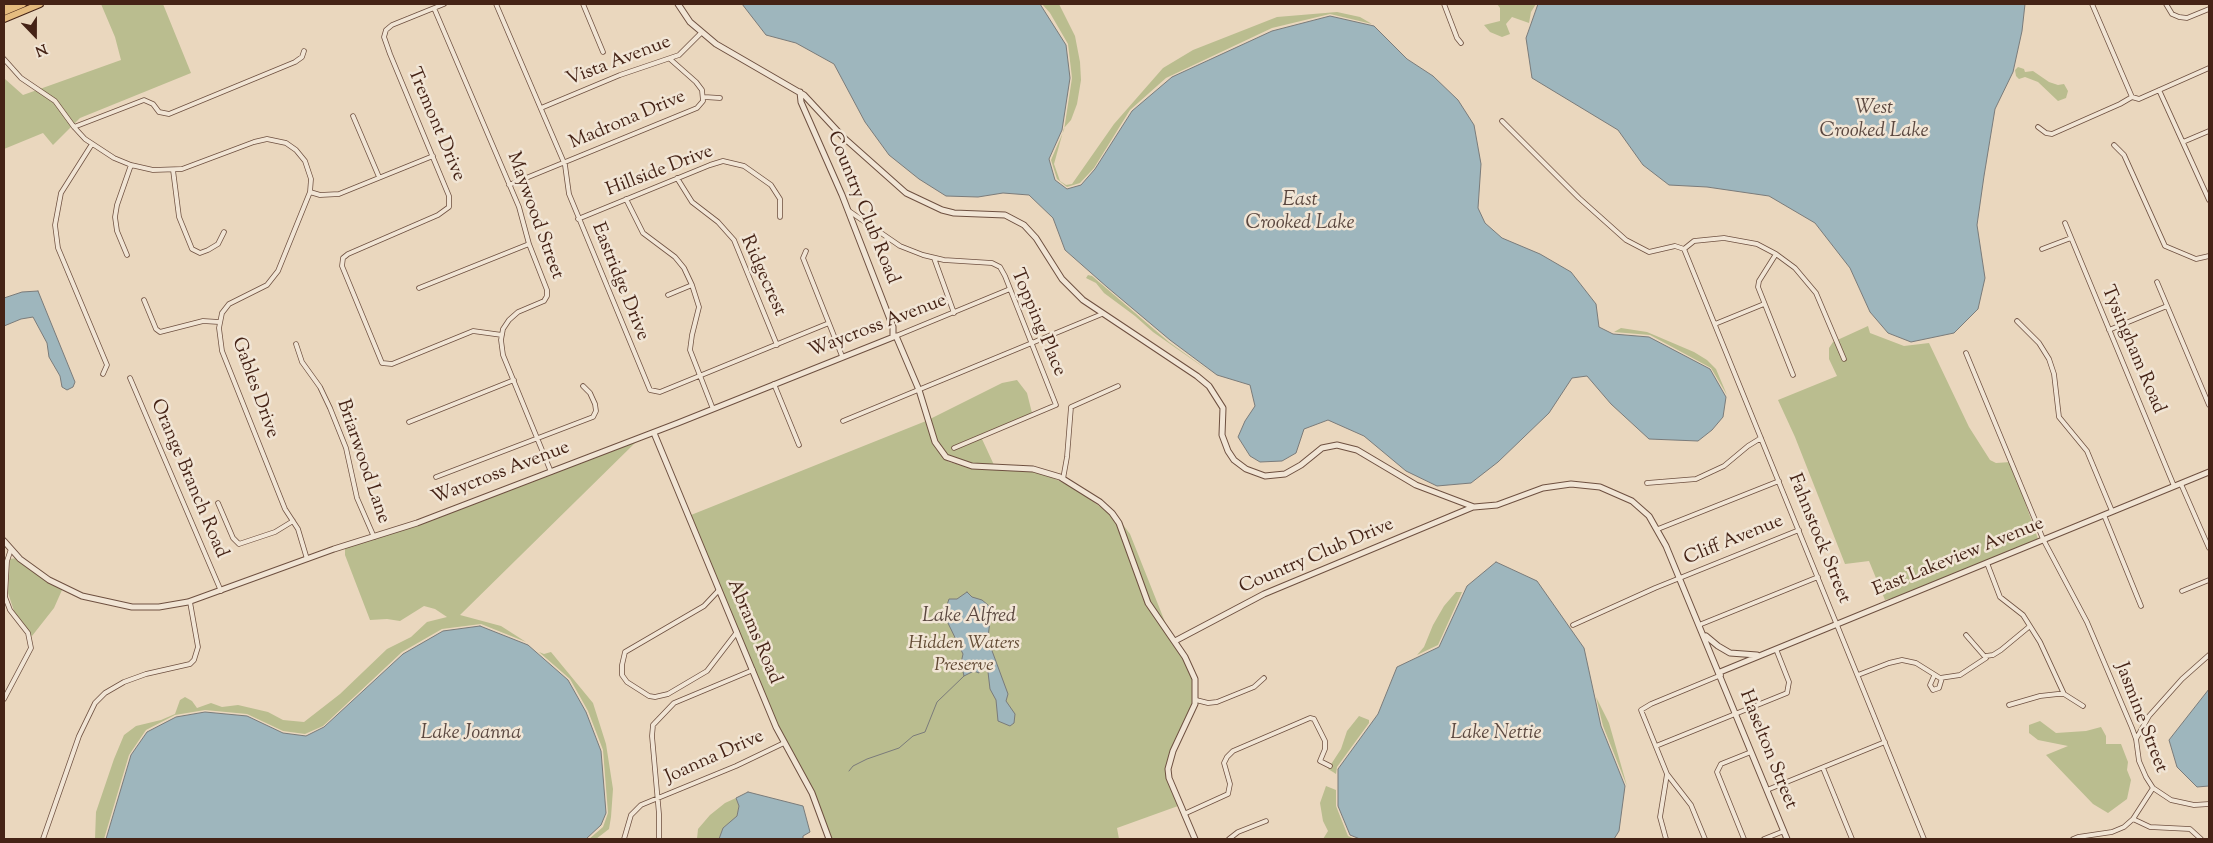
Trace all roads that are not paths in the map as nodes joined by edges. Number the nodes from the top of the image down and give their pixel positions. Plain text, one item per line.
1 (10, 4) edge
2 (23, 4) edge
3 (40, 4) edge
4 (444, 4) edge
5 (496, 4) edge
6 (582, 4) edge
7 (678, 4) edge
8 (1444, 4) edge
9 (2092, 4) edge
10 (2166, 4) edge
11 (4, 6) edge
12 (434, 8) junction
13 (2209, 9) edge
14 (4, 12) edge
15 (4, 18) edge
16 (701, 33) junction
17 (1461, 44) dead end
18 (304, 51) dead end
19 (603, 52) dead end
20 (4, 59) edge
21 (670, 59) junction
22 (2209, 68) edge
23 (2159, 90) junction
24 (800, 92) junction
25 (704, 97) junction
26 (2132, 97) junction
27 (720, 98) dead end
28 (541, 108) junction
29 (353, 116) dead end
30 (1502, 122) dead end
31 (74, 127) junction
32 (2038, 127) dead end
33 (2209, 131) edge
34 (2183, 142) junction
35 (92, 144) junction
36 (2114, 145) dead end
37 (433, 156) junction
38 (564, 163) junction
39 (131, 165) junction
40 (173, 170) junction
41 (379, 178) junction
42 (677, 178) junction
43 (509, 185) junction
44 (310, 192) junction
45 (2209, 197) edge
46 (626, 199) junction
47 (847, 210) junction
48 (780, 217) dead end
49 (578, 219) junction
50 (2065, 223) dead end
51 (224, 232) dead end
52 (2071, 238) junction
53 (529, 244) junction
54 (1684, 249) junction
55 (2042, 249) dead end
56 (806, 251) dead end
57 (1776, 254) junction
58 (127, 255) dead end
59 (2209, 256) edge
60 (934, 258) junction
61 (2158, 282) dead end
62 (692, 285) junction
63 (419, 288) dead end
64 (1010, 289) junction
65 (668, 295) dead end
66 (144, 300) dead end
67 (1764, 304) junction
68 (2167, 306) junction
69 (954, 313) junction
70 (1102, 314) junction
71 (2017, 321) dead end
72 (219, 322) junction
73 (829, 323) junction
74 (1715, 324) junction
75 (2109, 330) junction
76 (502, 335) junction
77 (895, 336) junction
78 (296, 344) dead end
79 (1032, 344) junction
80 (777, 345) junction
81 (1966, 353) dead end
82 (842, 356) junction
83 (1844, 359) dead end
84 (103, 374) dead end
85 (1793, 375) dead end
86 (700, 376) junction
87 (130, 378) dead end
88 (514, 380) junction
89 (774, 384) junction
90 (583, 386) dead end
91 (1118, 386) dead end
92 (919, 390) junction
93 (2209, 405) edge
94 (714, 409) junction
95 (843, 421) dead end
96 (409, 422) dead end
97 (654, 433) junction
98 (1761, 438) junction
99 (538, 439) junction
100 (800, 445) dead end
101 (954, 448) dead end
102 (550, 472) junction
103 (2209, 472) edge
104 (436, 476) dead end
105 (1063, 479) junction
106 (1779, 480) junction
107 (1647, 483) dead end
108 (2181, 484) junction
109 (2174, 486) junction
110 (218, 504) dead end
111 (1474, 507) junction
112 (2112, 511) junction
113 (2104, 515) junction
114 (293, 521) junction
115 (1658, 530) junction
116 (1799, 530) junction
117 (374, 537) junction
118 (2043, 539) junction
119 (4, 541) edge
120 (2209, 548) edge
121 (12, 550) junction
122 (307, 559) junction
123 (1987, 563) junction
124 (1818, 577) junction
125 (1680, 578) junction
126 (2209, 580) edge
127 (719, 590) junction
128 (221, 591) junction
129 (2182, 591) dead end
130 (190, 602) junction
131 (2141, 606) dead end
132 (1838, 624) junction
133 (1573, 625) dead end
134 (1699, 625) junction
135 (2030, 626) junction
136 (737, 632) junction
137 (1703, 634) junction
138 (1966, 635) dead end
139 (1175, 641) junction
140 (1776, 649) junction
141 (1760, 655) junction
142 (2209, 655) edge
143 (1986, 656) junction
144 (753, 670) junction
145 (1720, 674) junction
146 (1858, 676) junction
147 (1934, 676) junction
148 (1264, 678) dead end
149 (1942, 678) junction
150 (2064, 694) junction
151 (4, 699) edge
152 (1196, 700) junction
153 (2009, 705) dead end
154 (2083, 706) dead end
155 (1735, 713) junction
156 (2136, 738) junction
157 (1885, 742) junction
158 (784, 743) junction
159 (1656, 746) junction
160 (1751, 752) junction
161 (1330, 766) dead end
162 (1823, 768) junction
163 (1667, 774) junction
164 (2153, 788) junction
165 (1767, 790) junction
166 (658, 798) junction
167 (2209, 804) edge
168 (1184, 814) junction
169 (2133, 819) junction
170 (1266, 821) dead end
171 (1784, 831) junction
172 (43, 839) edge
173 (624, 839) edge
174 (659, 839) edge
175 (829, 839) edge
176 (1195, 839) edge
177 (1229, 839) edge
178 (1666, 839) edge
179 (1705, 839) edge
180 (1744, 839) edge
181 (1764, 839) edge
182 (1787, 839) edge
183 (1852, 839) edge
184 (1924, 839) edge
185 (2074, 839) edge
186 (2201, 839) edge

1 - 11 main road
2 - 14 main road
3 - 15 main road
4 - 12 street, Tremont Drive
5 - 28 street, Eastridge Drive
6 - 19 street
7 - 16 street
8 - 17 street
9 - 26 street
10 - 13 street
12 - 37 street, Tremont Drive
12 - 43 street, Maywood Street
16 - 21 street, Vista Avenue
16 - 24 street
18 - 31 street
20 - 31 street
21 - 25 street, Madrona Drive
21 - 28 street, Vista Avenue
22 - 23 street
23 - 26 street
23 - 34 street
24 - 47 street, Country Club Road
24 - 70 street
25 - 27 street
25 - 38 street, Madrona Drive
26 - 32 street
28 - 38 street, Eastridge Drive
29 - 41 street
30 - 54 street
31 - 35 street
33 - 34 street
34 - 45 street
35 - 39 street
35 - 84 street
36 - 59 street
37 - 41 street
37 - 76 street, Tremont Drive
38 - 43 street, Madrona Drive
38 - 49 street, Eastridge Drive
39 - 40 street
39 - 58 street
40 - 44 street
40 - 51 street
41 - 44 street
42 - 46 street, Hillside Drive
42 - 48 street, Hillside Drive
42 - 80 street, Ridgecrest
43 - 53 street, Maywood Street
44 - 72 street, Gables Drive
46 - 49 street, Hillside Drive
46 - 62 street
47 - 60 street, Topping Place
47 - 77 street, Country Club Road
49 - 86 street, Eastridge Drive
50 - 52 street, Tysingham Road
52 - 55 street
52 - 75 street, Tysingham Road
53 - 63 street
53 - 76 street, Maywood Street
54 - 57 street
54 - 74 street, Fahnstock Street
56 - 73 street
57 - 67 street
57 - 83 street
60 - 64 street, Topping Place
60 - 69 street
61 - 68 street
62 - 65 street
62 - 86 street
64 - 69 street, Waycross Avenue
64 - 79 street, Topping Place
66 - 72 street
67 - 74 street
67 - 85 street
68 - 75 street
68 - 93 street
69 - 77 street, Waycross Avenue
70 - 79 street
70 - 111 street
71 - 112 street
72 - 114 street, Gables Drive
73 - 80 street, Eastridge Drive
73 - 82 street
74 - 98 street, Fahnstock Street
75 - 109 street, Tysingham Road
76 - 88 street
77 - 82 street, Waycross Avenue
77 - 92 street, Country Club Road
78 - 117 street, Briarwood Lane
79 - 92 street
79 - 101 street, Topping Place
80 - 86 street, Eastridge Drive
81 - 118 street, Jasmine Street
82 - 89 street, Waycross Avenue
86 - 94 street
87 - 128 street, Orange Branch Road
88 - 96 street
88 - 99 street
89 - 94 street, Waycross Avenue
89 - 100 street
90 - 99 street
91 - 105 street
92 - 95 street
92 - 105 street, Country Club Road
94 - 97 street, Waycross Avenue
97 - 102 street, Waycross Avenue
97 - 127 street, Abrams Road
98 - 106 street, Fahnstock Street
98 - 107 street
99 - 102 street
99 - 104 street
102 - 117 street, Waycross Avenue
103 - 108 street, East Lakeview Avenue
105 - 139 street, Country Club Road
106 - 115 street
106 - 116 street, Fahnstock Street
108 - 109 street, East Lakeview Avenue
108 - 120 street
109 - 112 street, East Lakeview Avenue
110 - 114 street
111 - 115 street, Haselton Street
111 - 139 street, Country Club Drive
112 - 113 street, East Lakeview Avenue
113 - 118 street, East Lakeview Avenue
113 - 131 street
114 - 122 street, Gables Drive
115 - 125 street, Haselton Street
116 - 124 street, Fahnstock Street
116 - 125 street, Cliff Avenue
117 - 122 street, Waycross Avenue
118 - 123 street, East Lakeview Avenue
118 - 156 street, Jasmine Street
119 - 121 street, Waycross Avenue
121 - 130 street, Waycross Avenue
121 - 151 street
122 - 128 street, Waycross Avenue
123 - 132 street, East Lakeview Avenue
123 - 135 street
124 - 132 street, Fahnstock Street
124 - 134 street
125 - 133 street, Cliff Avenue
125 - 134 street, Haselton Street
126 - 129 street
127 - 136 street, Abrams Road
127 - 136 street
128 - 130 street, Waycross Avenue
130 - 172 street
132 - 140 street, East Lakeview Avenue
132 - 146 street, Fahnstock Street
134 - 137 street, Haselton Street
135 - 143 street
135 - 150 street
136 - 144 street, Abrams Road
137 - 141 street
137 - 145 street, Haselton Street
138 - 143 street
139 - 152 street, Country Club Road
140 - 141 street, East Lakeview Avenue
140 - 155 street
141 - 145 street, East Lakeview Avenue
142 - 156 street
143 - 149 street
144 - 158 street, Abrams Road
144 - 166 street
145 - 155 street, Haselton Street
145 - 159 street, East Lakeview Avenue
146 - 147 street
146 - 157 street, Fahnstock Street
147 - 149 street
147 - 149 street
148 - 152 street
150 - 153 street
150 - 154 street
152 - 168 street, Country Club Road
155 - 159 street
155 - 160 street, Haselton Street
156 - 164 street, Jasmine Street
157 - 162 street
157 - 184 street, Fahnstock Street
158 - 166 street, Joanna Drive
158 - 175 street, Abrams Road
159 - 163 street
160 - 165 street, Haselton Street
160 - 180 street
161 - 168 street
162 - 165 street
162 - 183 street
163 - 178 street
163 - 179 street
164 - 167 street
164 - 169 street, Jasmine Street
165 - 171 street, Haselton Street
166 - 173 street, Joanna Drive
166 - 174 street
168 - 176 street, Country Club Road
169 - 185 street, Jasmine Street
169 - 186 street
170 - 177 street
171 - 181 street
171 - 182 street, Haselton Street

